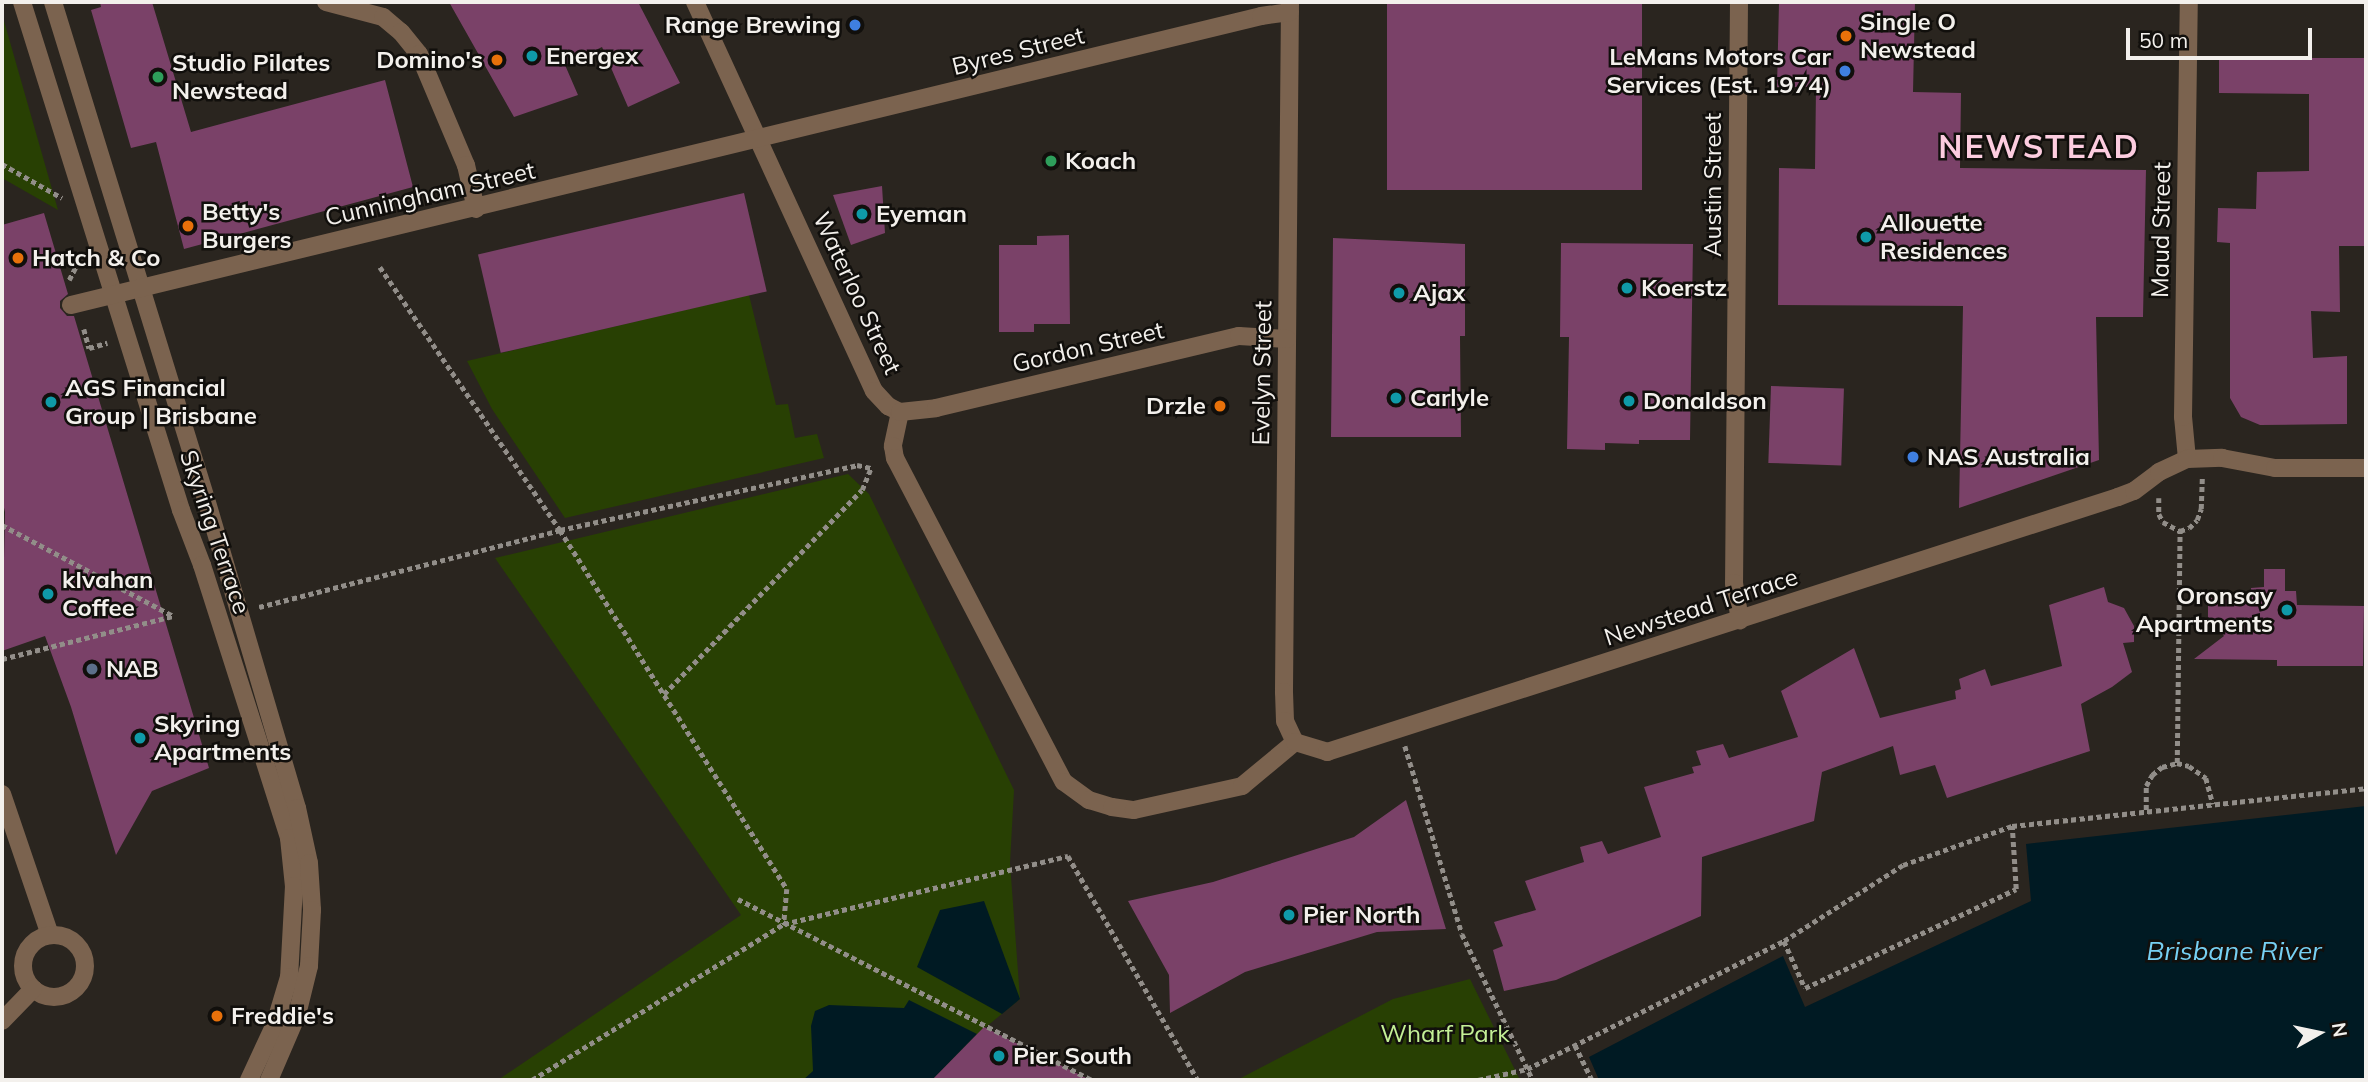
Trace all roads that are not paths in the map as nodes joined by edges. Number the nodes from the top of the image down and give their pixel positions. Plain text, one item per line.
1 (22, 2) edge
2 (53, 2) edge
3 (326, 2) edge
4 (695, 2) edge
5 (1739, 2) edge
6 (2189, 2) edge
7 (1290, 7) edge
8 (758, 141) junction
9 (476, 209) junction
10 (139, 287) junction
11 (114, 294) junction
12 (71, 305) dead end
13 (1287, 338) junction
14 (900, 412) junction
15 (2195, 459) junction
16 (2366, 468) edge
17 (1740, 621) junction
18 (1295, 742) junction
19 (2, 794) edge
20 (50, 935) junction
21 (33, 989) junction
22 (2, 1021) edge
23 (249, 1080) edge
24 (269, 1080) edge

1 - 11 street, Skyring Terrace
2 - 10 street, Skyring Terrace
3 - 9 street
4 - 8 street, Waterloo Street
5 - 17 street, Austin Street
6 - 15 street, Maud Street
7 - 8 street, Byres Street
7 - 13 street, Evelyn Street
8 - 9 street, Cunningham Street
8 - 14 street, Waterloo Street
9 - 10 street, Cunningham Street
10 - 11 street, Cunningham Street
10 - 24 street, Skyring Terrace
11 - 12 street, Cunningham Street
11 - 23 street, Skyring Terrace
13 - 14 street, Gordon Street
13 - 18 street, Evelyn Street
14 - 18 street
15 - 16 street, Newstead Terrace
15 - 17 street, Newstead Terrace
17 - 18 street, Newstead Terrace
19 - 20 street
20 - 21 street
20 - 21 street
21 - 22 street

